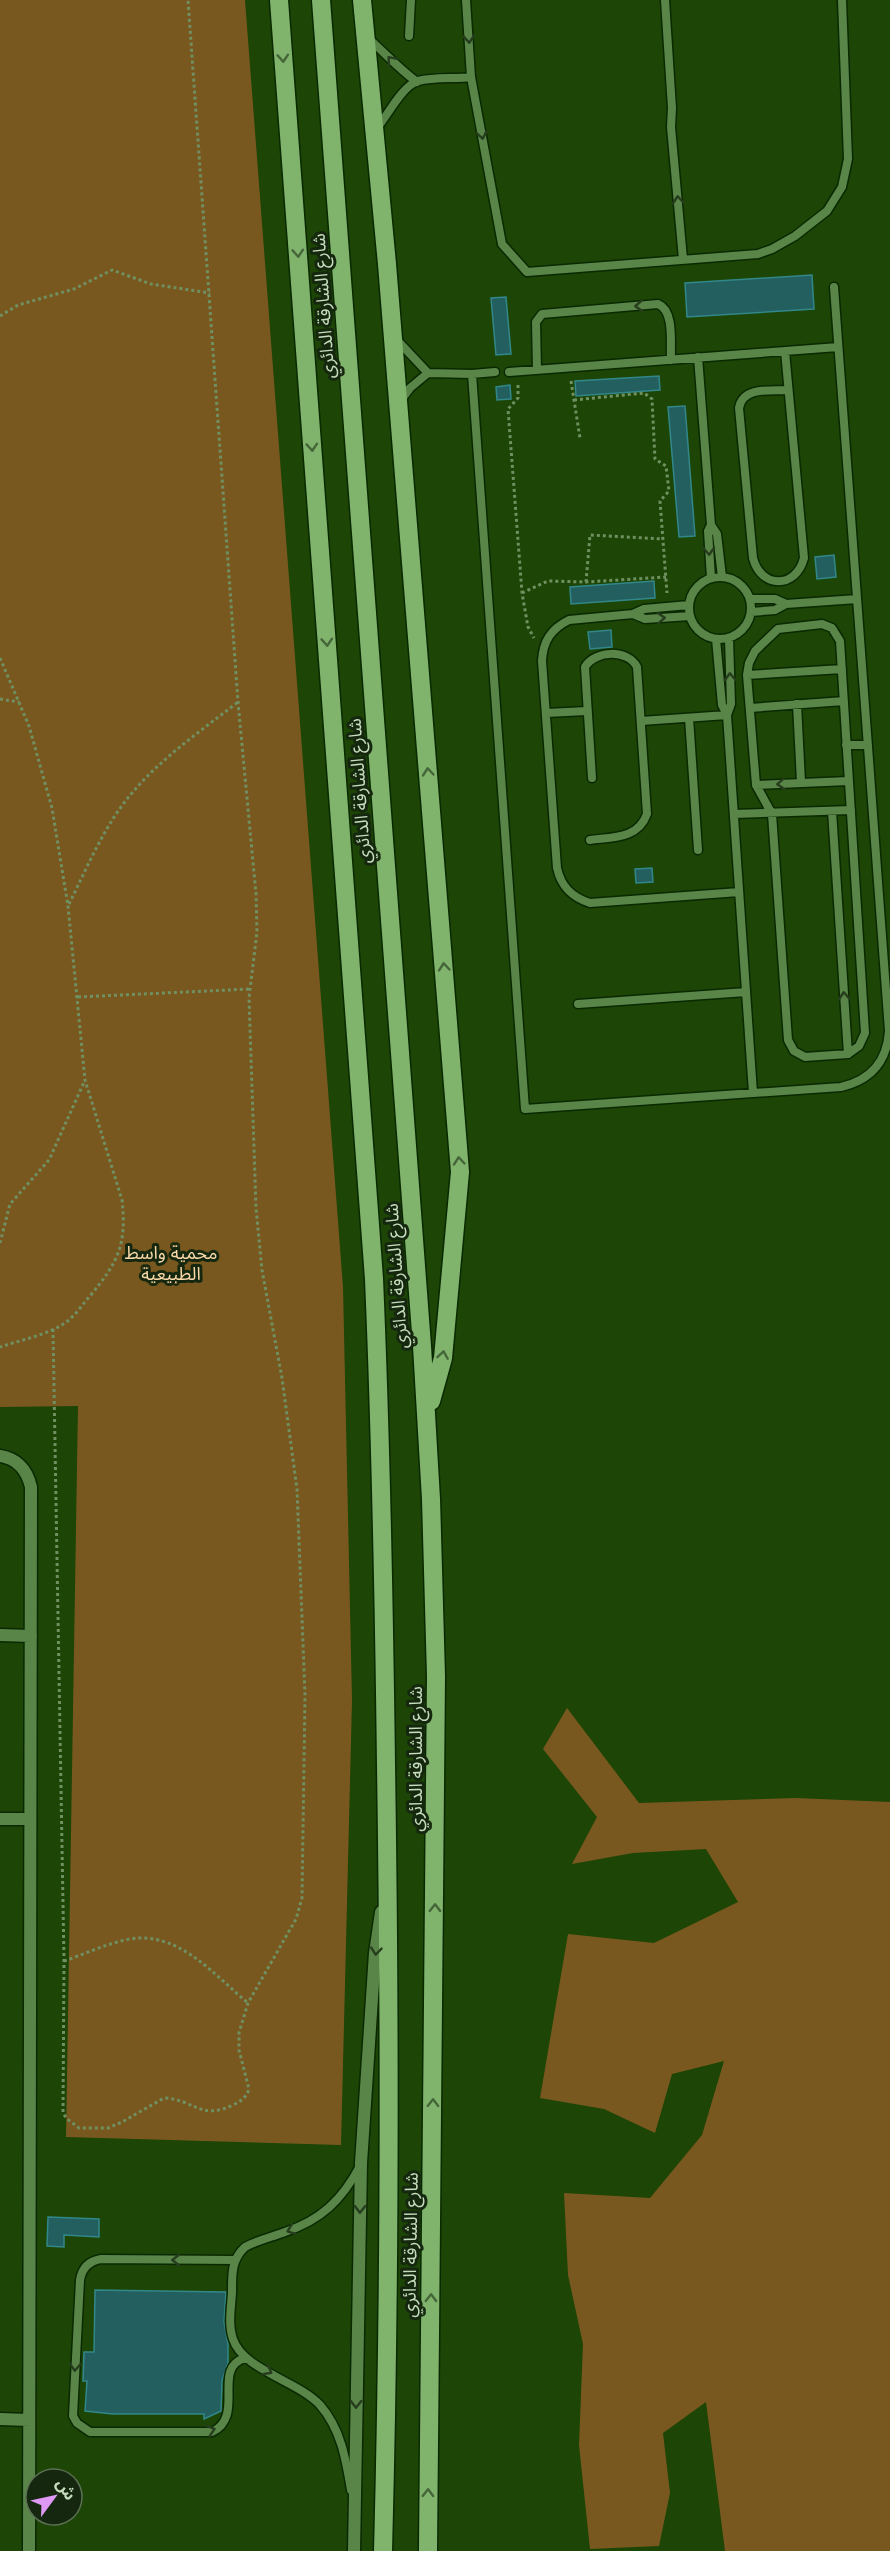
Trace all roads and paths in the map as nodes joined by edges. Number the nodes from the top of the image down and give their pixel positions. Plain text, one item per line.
1 (188, 0) edge
2 (279, 0) edge
3 (321, 0) edge
4 (362, 0) edge
5 (411, 0) edge
6 (466, 0) edge
7 (665, 0) edge
8 (842, 0) edge
9 (366, 36) junction
10 (409, 36) dead end
11 (471, 77) junction
12 (417, 82) junction
13 (375, 130) junction
14 (683, 259) junction
15 (834, 287) dead end
16 (210, 293) junction
17 (0, 316) edge
18 (393, 335) junction
19 (838, 347) junction
20 (785, 351) junction
21 (698, 357) junction
22 (671, 360) junction
23 (568, 367) junction
24 (537, 370) junction
25 (513, 371) joint
26 (495, 372) dead end
27 (428, 373) junction
28 (472, 374) junction
29 (788, 390) junction
30 (574, 400) junction
31 (399, 404) junction
32 (580, 438) dead end
33 (711, 525) junction
34 (663, 538) junction
35 (666, 577) junction
36 (722, 577) junction
37 (711, 578) junction
38 (586, 582) junction
39 (522, 593) junction
40 (750, 599) junction
41 (857, 599) junction
42 (786, 604) junction
43 (689, 605) junction
44 (667, 607) junction
45 (751, 612) junction
46 (633, 614) junction
47 (690, 616) junction
48 (729, 638) junction
49 (716, 639) junction
50 (543, 651) junction
51 (0, 658) edge
52 (842, 669) junction
53 (747, 675) junction
54 (0, 699) edge
55 (844, 701) junction
56 (19, 702) junction
57 (238, 702) junction
58 (797, 705) junction
59 (750, 708) junction
60 (587, 711) junction
61 (546, 713) junction
62 (727, 715) junction
63 (689, 718) junction
64 (641, 721) junction
65 (846, 745) junction
66 (868, 745) junction
67 (592, 778) dead end
68 (848, 780) junction
69 (801, 782) junction
70 (756, 785) junction
71 (851, 810) junction
72 (832, 811) junction
73 (734, 814) junction
74 (772, 814) junction
75 (590, 840) dead end
76 (698, 850) dead end
77 (739, 892) junction
78 (68, 906) junction
79 (250, 989) junction
80 (746, 992) junction
81 (78, 997) junction
82 (578, 1004) dead end
83 (848, 1054) junction
84 (85, 1080) junction
85 (753, 1093) junction
86 (0, 1243) edge
87 (53, 1329) junction
88 (0, 1347) edge
89 (427, 1411) junction
90 (0, 1456) edge
91 (0, 1635) edge
92 (31, 1636) junction
93 (0, 1819) edge
94 (30, 1819) junction
95 (387, 1873) junction
96 (64, 1961) junction
97 (248, 2003) junction
98 (361, 2163) junction
99 (235, 2260) junction
100 (245, 2358) junction
101 (0, 2419) edge
102 (29, 2420) junction
103 (354, 2508) junction
104 (30, 2551) edge
105 (354, 2551) edge
106 (383, 2551) edge
107 (428, 2551) edge

1 - 16 path
2 -> 95 highway, شارع الشارقة الدائري
3 - 89 highway, شارع الشارقة الدائري
4 - 9 highway
5 - 10 lane
6 -> 11 lane
14 -> 7 lane
8 - 14 lane
12 -> 9 lane
9 - 13 highway
11 - 12 lane
11 -> 14 lane
12 - 13 lane
13 - 18 highway
15 - 19 lane
16 - 17 path
16 - 57 path
18 - 27 lane
18 - 31 highway
19 - 20 lane
19 - 41 lane
20 - 21 lane
20 - 29 lane
21 - 22 lane
21 - 33 lane
22 - 23 lane
22 -> 24 lane
23 - 24 lane
23 - 30 path
24 - 25 lane
25 - 39 path
26 - 28 lane
27 - 28 lane
27 - 31 lane
28 - 85 lane
29 - 29 lane
30 - 32 path
30 - 34 path
89 -> 31 highway
33 - 36 lane
33 -> 37 lane
34 - 35 path
34 - 38 path
35 - 38 path
35 - 44 path
36 - 37 lane
36 - 40 lane
37 - 43 lane
38 - 39 path
39 - 50 path
40 - 42 lane
40 - 45 lane
41 - 42 lane
41 - 66 lane
42 - 45 lane
43 - 44 lane
43 - 47 lane
44 - 46 lane
45 - 48 lane
46 -> 47 lane
46 - 50 lane
47 - 49 lane
48 - 49 lane
62 -> 48 lane
49 - 62 lane
50 - 61 lane
51 - 56 path
52 - 53 lane
52 - 53 lane
52 - 55 lane
53 - 59 lane
54 - 56 path
55 - 58 lane
55 - 65 lane
56 - 78 path
57 - 78 path
57 - 79 path
58 - 59 lane
58 - 69 lane
59 - 70 lane
60 - 61 lane
60 - 64 lane
60 - 67 lane
61 - 77 lane
62 - 63 lane
62 - 73 lane
63 - 64 lane
63 - 76 lane
64 - 75 lane
65 - 66 lane
65 - 68 lane
66 - 85 lane
68 - 69 lane
68 - 71 lane
69 -> 70 lane
70 - 74 lane
71 - 72 lane
71 - 83 lane
72 - 74 lane
83 -> 72 lane
73 - 74 lane
73 - 77 lane
74 - 83 lane
77 - 80 lane
78 - 81 path
79 - 81 path
79 - 97 path
80 - 82 lane
80 - 85 lane
81 - 84 path
84 - 86 path
84 - 87 path
87 - 88 path
87 - 96 path
107 -> 89 highway, شارع الشارقة الدائري
90 - 92 street
91 - 92 street
92 - 94 street
93 - 94 street
94 - 102 street
95 -> 98 street
95 - 106 highway, شارع الشارقة الدائري
96 - 97 path
96 - 97 path
98 -> 99 lane
98 -> 103 street
99 - 100 lane
99 -> 100 lane
100 -> 103 lane
101 - 102 street
102 - 104 street
103 - 105 street

